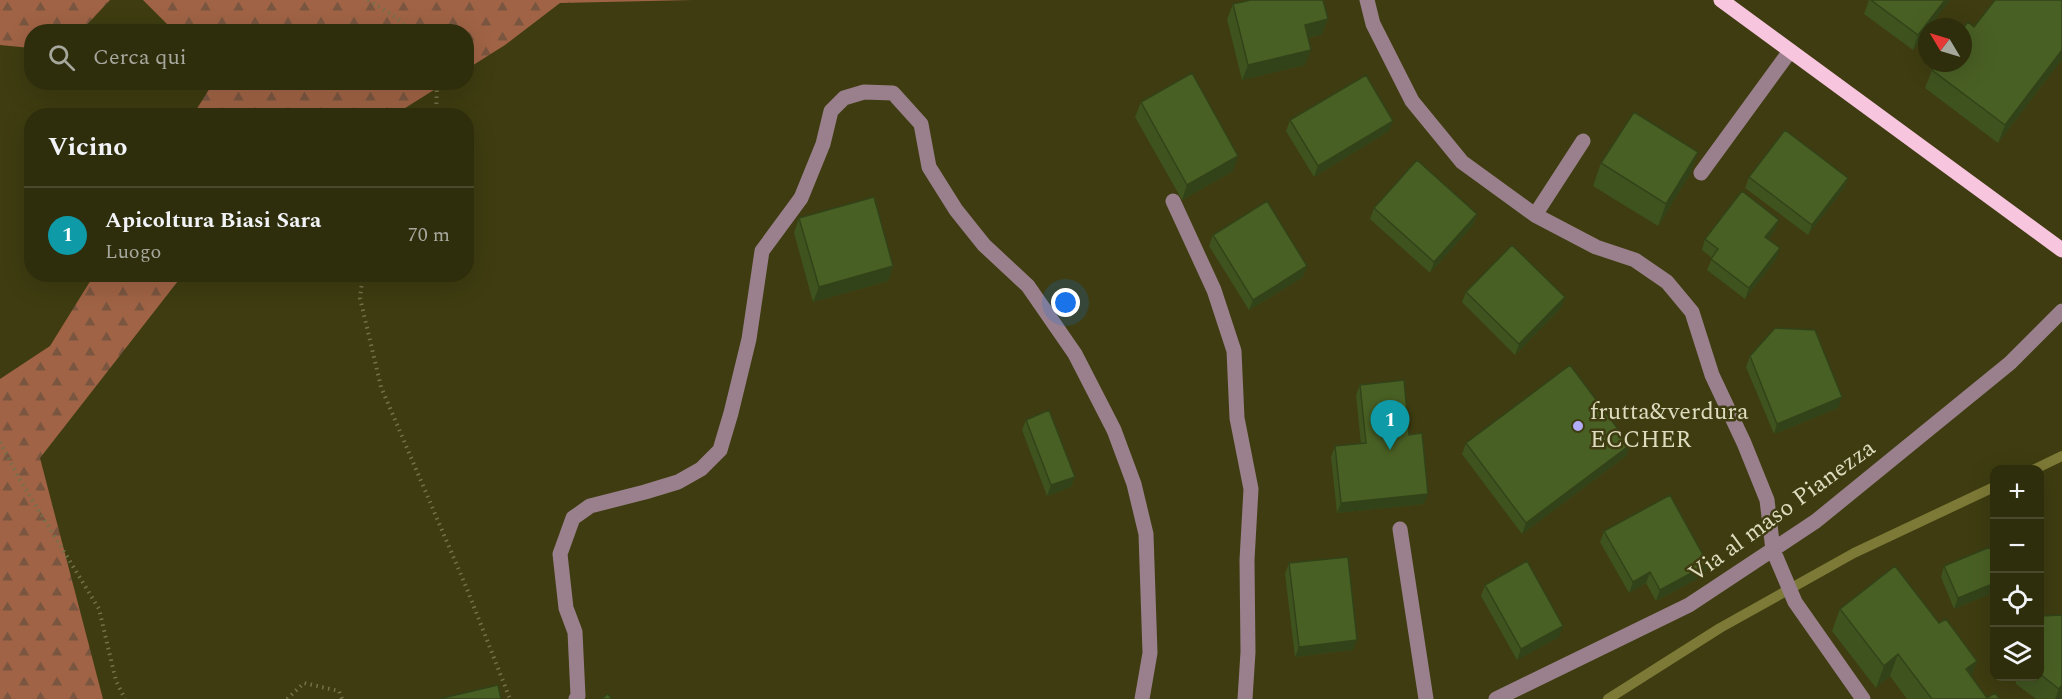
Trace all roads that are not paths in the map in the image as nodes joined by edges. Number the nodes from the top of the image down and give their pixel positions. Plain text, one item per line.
1 (1367, 0) edge
2 (1721, 0) edge
3 (1790, 51) junction
4 (1583, 141) dead end
5 (1701, 173) dead end
6 (1173, 201) dead end
7 (1535, 215) junction
8 (2062, 250) edge
9 (2062, 311) edge
10 (1400, 529) dead end
11 (1773, 550) junction
12 (576, 699) edge
13 (1142, 699) edge
14 (1245, 699) edge
15 (1426, 699) edge
16 (1496, 699) edge
17 (1863, 699) edge

1 - 7 street
2 - 3 main road
3 - 5 street
3 - 8 main road
4 - 7 street
6 - 14 street
7 - 11 street
9 - 11 street, Via al maso Pianezza
10 - 15 street
11 - 16 street, Via al maso Pianezza
11 - 17 street
12 - 13 street

